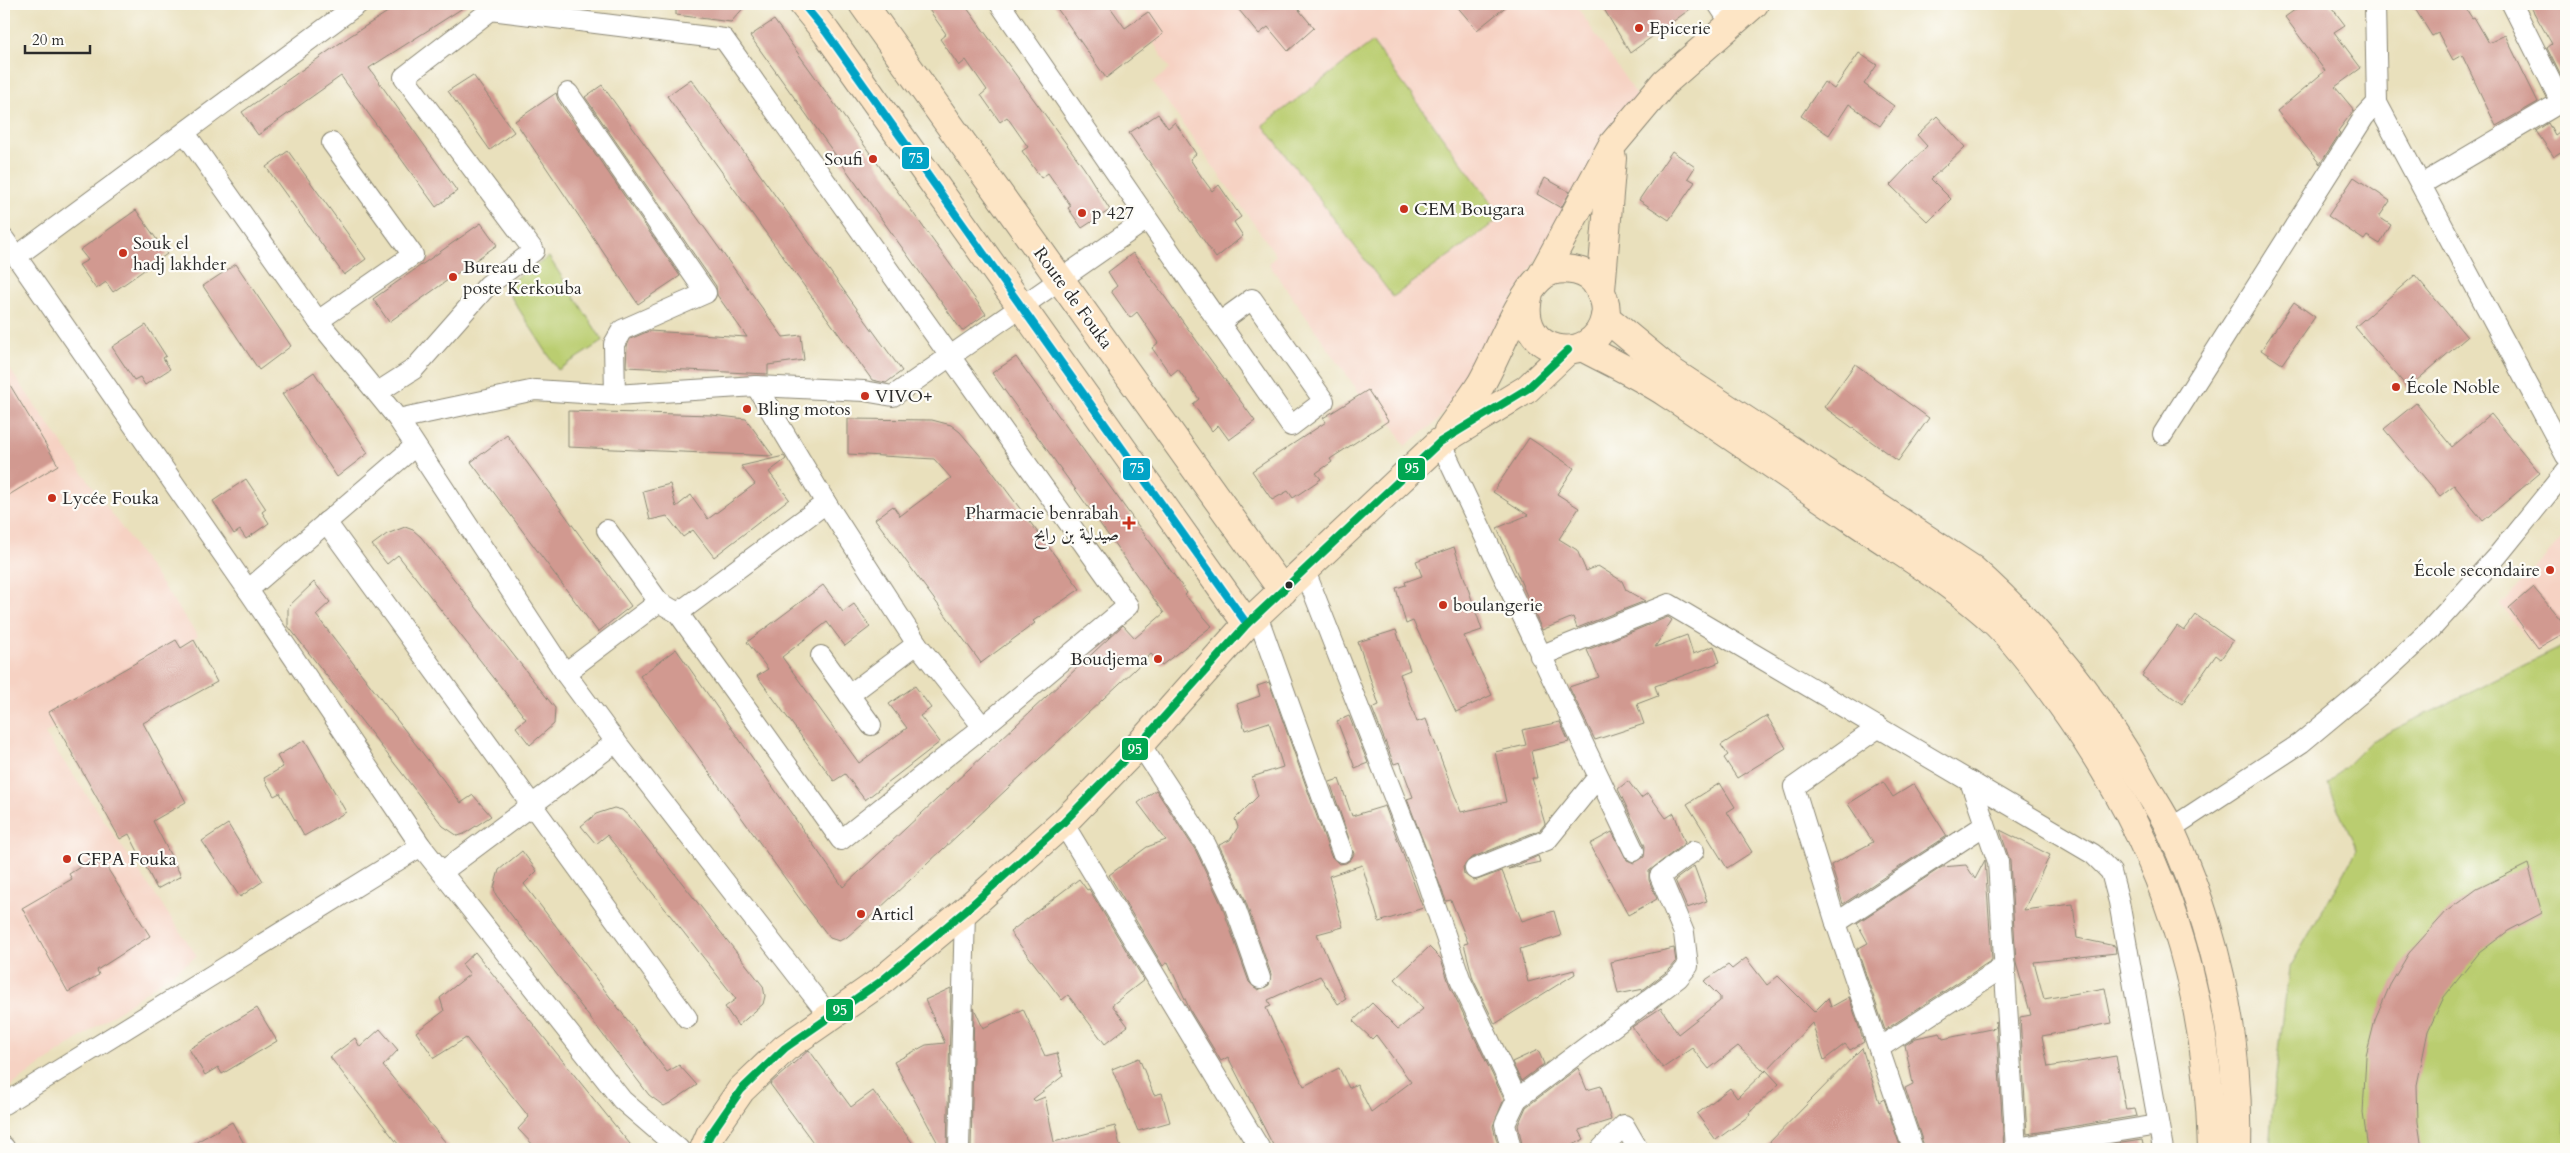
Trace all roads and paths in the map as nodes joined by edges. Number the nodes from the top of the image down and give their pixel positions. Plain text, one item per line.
1 (358, 4) edge
2 (803, 4) edge
3 (863, 4) edge
4 (1000, 4) edge
5 (1754, 4) edge
6 (2375, 4) edge
7 (2512, 4) edge
8 (1725, 14) edge
9 (568, 93) dead end
10 (2377, 103) junction
11 (185, 132) junction
12 (332, 143) dead end
13 (1613, 144) junction
14 (2422, 184) junction
15 (1147, 219) junction
16 (4, 239) edge
17 (17, 256) junction
18 (1059, 279) junction
19 (1535, 285) junction
20 (1601, 290) junction
21 (1021, 306) junction
22 (1605, 317) junction
23 (318, 321) junction
24 (1219, 323) junction
25 (1575, 349) junction
26 (948, 356) junction
27 (756, 386) junction
28 (378, 392) junction
29 (616, 395) junction
30 (398, 419) junction
31 (2163, 434) dead end
32 (1440, 442) junction
33 (415, 446) junction
34 (2566, 456) edge
35 (2566, 471) edge
36 (826, 503) junction
37 (326, 522) junction
38 (607, 530) dead end
39 (1305, 572) junction
40 (248, 590) junction
41 (1283, 591) junction
42 (659, 602) junction
43 (678, 613) junction
44 (1252, 620) junction
45 (917, 644) junction
46 (821, 656) dead end
47 (1540, 656) junction
48 (565, 673) junction
49 (849, 695) junction
50 (871, 725) dead end
51 (983, 727) junction
52 (1879, 727) junction
53 (616, 742) junction
54 (1140, 744) junction
55 (1598, 777) junction
56 (1970, 781) junction
57 (532, 805) junction
58 (1063, 822) junction
59 (1985, 825) junction
60 (2170, 829) junction
61 (421, 846) junction
62 (1634, 851) dead end
63 (1694, 851) dead end
64 (1342, 852) dead end
65 (1475, 869) dead end
66 (442, 872) junction
67 (965, 911) junction
68 (1836, 923) junction
69 (2005, 966) junction
70 (1260, 978) dead end
71 (830, 1017) junction
72 (686, 1018) dead end
73 (1879, 1048) junction
74 (1517, 1099) junction
75 (4, 1104) edge
76 (2158, 1126) junction
77 (2016, 1148) edge
78 (679, 1149) edge
79 (704, 1149) edge
80 (959, 1149) edge
81 (1260, 1149) edge
82 (1511, 1149) edge
83 (1601, 1149) edge
84 (1638, 1149) edge
85 (1914, 1149) edge
86 (2163, 1149) edge
87 (2212, 1149) edge
88 (2237, 1149) edge

1 - 11 street
2 - 21 main road
3 - 18 main road, Route de Fouka
4 - 15 street
5 - 8 main road
6 - 10 street
7 - 14 street
8 - 13 main road
9 - 29 street
10 - 14 street
10 - 31 street
11 - 17 street
11 - 23 street
12 - 23 street
13 - 19 main road
13 - 20 main road
14 - 34 street
15 - 18 street
15 - 24 street
16 - 17 street
17 - 40 street
18 - 21 street
18 - 41 main road, Route de Fouka
19 - 20 main road
19 - 25 main road
19 - 32 main road
20 - 22 main road
21 - 26 street
21 - 44 main road
22 - 25 main road
22 - 60 main road
23 - 28 street
24 - 24 street
25 - 32 main road
25 - 87 main road
26 - 27 street
26 - 28 street
26 - 51 street
27 - 29 street
27 - 36 street
28 - 30 street
29 - 30 street
30 - 33 street
32 - 39 main road
32 - 47 street
33 - 37 street
33 - 48 street
35 - 60 street
36 - 43 street
36 - 45 street
37 - 40 street
37 - 57 street
38 - 42 street
39 - 41 main road
39 - 74 street
40 - 61 street
41 - 44 main road
42 - 43 street
42 - 48 street
43 - 51 street
44 - 54 main road
44 - 64 street
45 - 49 street
45 - 51 street
46 - 49 street
47 - 52 street
47 - 55 street
48 - 53 street
49 - 50 street
52 - 56 street
52 - 68 street
53 - 57 street
53 - 71 street
54 - 58 main road
54 - 70 street
55 - 62 street
55 - 65 street
56 - 59 street
56 - 76 street
57 - 66 street
57 - 72 street
58 - 67 main road
58 - 81 street
59 - 68 street
59 - 69 street
60 - 88 main road
61 - 66 street
61 - 75 street
63 - 74 street
66 - 78 street
67 - 71 main road
67 - 80 street
68 - 73 street
69 - 73 street
69 - 77 street
71 - 79 main road
73 - 85 street
74 - 82 street
76 - 77 street
76 - 86 street
83 - 84 street

